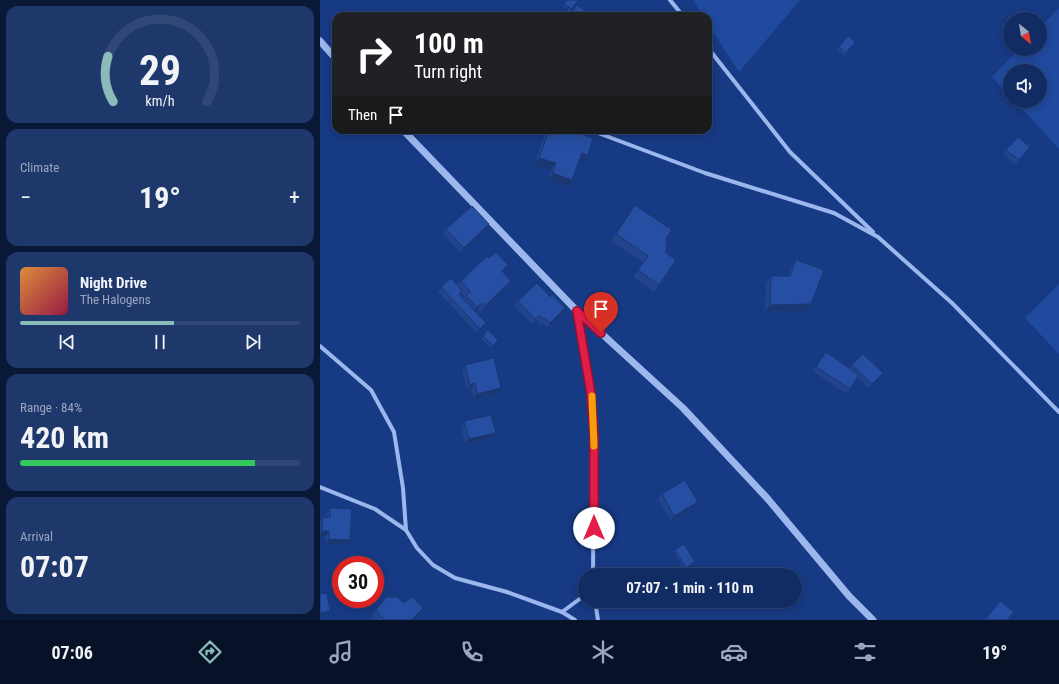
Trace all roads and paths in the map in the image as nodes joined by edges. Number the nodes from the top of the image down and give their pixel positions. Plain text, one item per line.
1 (670, 0) edge
2 (680, 12) edge
3 (320, 41) edge
4 (712, 53) edge
5 (332, 54) edge
6 (406, 134) edge
7 (601, 134) edge
8 (878, 237) junction
9 (577, 311) junction
10 (320, 346) edge
11 (1059, 412) edge
12 (320, 487) edge
13 (406, 530) junction
14 (593, 568) edge
15 (578, 600) edge
16 (596, 608) edge
17 (562, 612) junction
18 (575, 620) edge
19 (598, 620) edge
20 (873, 620) edge

1 - 2 street
3 - 5 street
4 - 8 street
6 - 9 street
7 - 8 street
8 - 11 street
9 - 14 street
9 - 20 street
10 - 13 street
12 - 13 street
13 - 17 street
15 - 17 street
16 - 19 street
17 - 18 street

